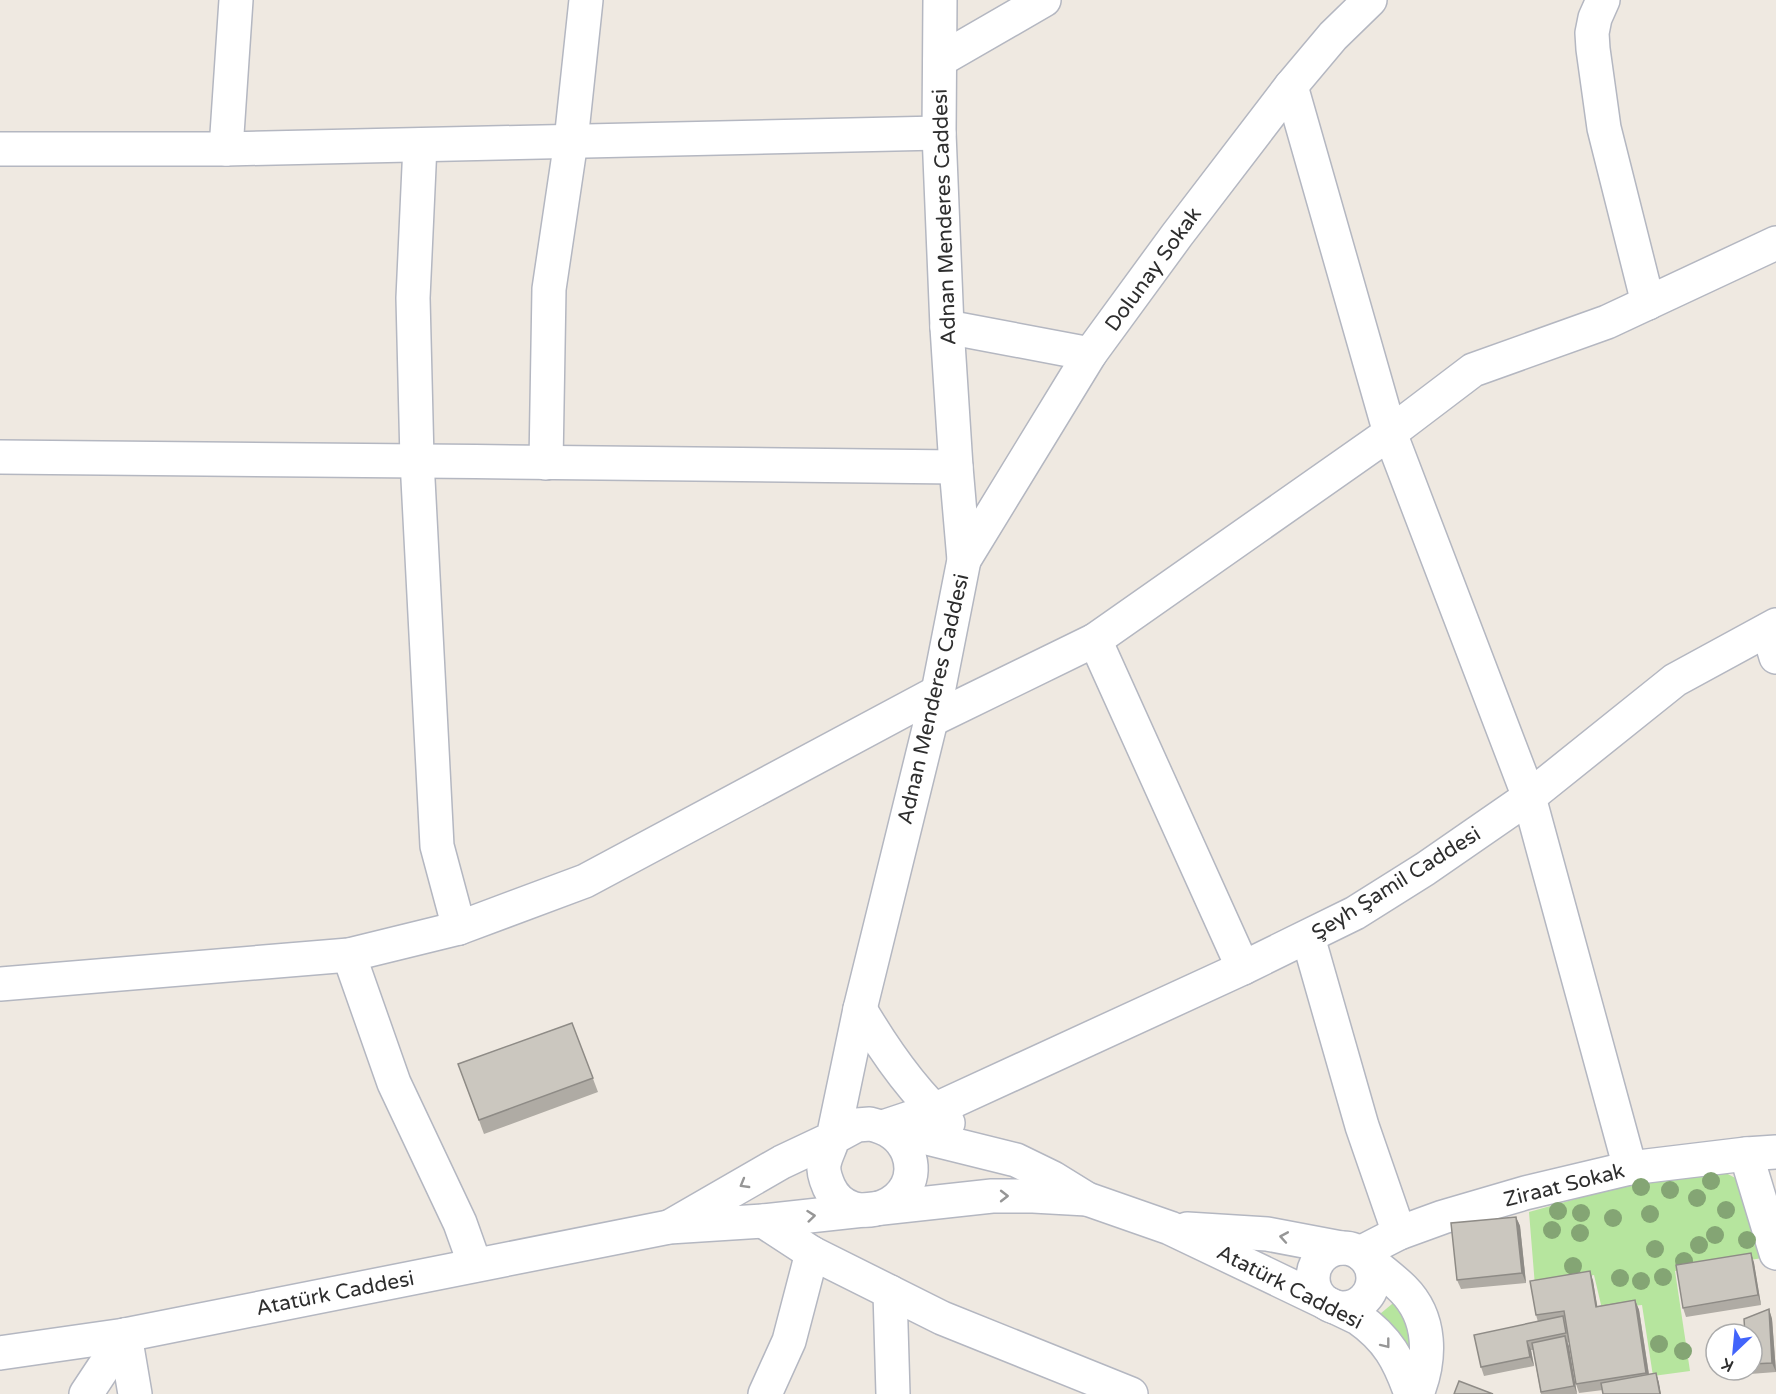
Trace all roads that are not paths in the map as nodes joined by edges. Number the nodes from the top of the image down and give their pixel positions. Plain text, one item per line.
1 (236, 0) edge
2 (586, 0) edge
3 (940, 0) edge
4 (1044, 0) edge
5 (1603, 0) edge
6 (1366, 1) edge
7 (940, 60) junction
8 (1291, 86) junction
9 (939, 133) junction
10 (571, 141) junction
11 (420, 145) junction
12 (0, 149) edge
13 (226, 149) junction
14 (1776, 243) edge
15 (1648, 303) junction
16 (947, 327) junction
17 (1090, 354) junction
18 (1389, 433) junction
19 (0, 457) edge
20 (417, 460) junction
21 (546, 463) junction
22 (956, 467) junction
23 (964, 560) junction
24 (1773, 638) edge
25 (1095, 640) junction
26 (933, 707) junction
27 (1529, 797) junction
28 (459, 928) junction
29 (1308, 937) junction
30 (349, 955) junction
31 (1243, 968) junction
32 (0, 984) edge
33 (860, 1009) junction
34 (934, 1110) junction
35 (884, 1127) junction
36 (833, 1138) junction
37 (978, 1150) junction
38 (1761, 1153) edge
39 (1630, 1168) junction
40 (1087, 1199) junction
41 (879, 1209) junction
42 (763, 1221) junction
43 (669, 1227) junction
44 (1170, 1228) junction
45 (1399, 1233) junction
46 (1351, 1250) junction
47 (812, 1253) junction
48 (1776, 1253) edge
49 (475, 1265) junction
50 (890, 1292) junction
51 (1330, 1305) junction
52 (125, 1335) junction
53 (0, 1353) edge
54 (86, 1394) edge
55 (135, 1394) edge
56 (765, 1394) edge
57 (893, 1394) edge
58 (1131, 1394) edge
59 (1411, 1394) edge
60 (1417, 1394) edge

1 - 13 street
2 - 10 street
3 - 7 street, Adnan Menderes Caddesi
4 - 7 street
5 - 15 street
6 - 8 street, Dolunay Sokak
7 - 9 street, Adnan Menderes Caddesi
8 - 17 street, Dolunay Sokak
8 - 18 street
9 - 10 street
9 - 16 street, Adnan Menderes Caddesi
10 - 11 street
10 - 21 street
11 - 13 street
11 - 20 street
12 - 13 street
14 - 15 street
15 - 18 street
16 - 17 street
16 - 22 street, Adnan Menderes Caddesi
17 - 23 street, Dolunay Sokak
18 - 25 street
18 - 27 street
19 - 20 street
20 - 21 street
20 - 28 street
21 - 22 street
22 - 23 street, Adnan Menderes Caddesi
23 - 26 street, Adnan Menderes Caddesi
24 - 27 street, Şeyh Şamil Caddesi
25 - 26 street
25 - 31 street
26 - 28 street
26 - 33 street, Adnan Menderes Caddesi
27 - 29 street, Şeyh Şamil Caddesi
27 - 39 street
28 - 30 street
29 - 31 street, Şeyh Şamil Caddesi
29 - 45 street
30 - 32 street
30 - 49 street
31 - 34 street, Şeyh Şamil Caddesi
33 - 34 street
33 - 36 street, Adnan Menderes Caddesi
34 - 35 street, Şeyh Şamil Caddesi
34 - 37 street
35 - 36 street
35 - 37 street
35 - 41 street
36 - 41 street, Adnan Menderes Caddesi
36 -> 43 street
37 - 40 street
38 - 39 street, Ziraat Sokak
38 - 48 street
39 - 45 street, Ziraat Sokak
41 -> 40 street
40 - 44 street, Atatürk Caddesi
42 -> 41 street
42 - 43 street
42 - 47 street
43 - 49 street, Atatürk Caddesi
46 -> 44 street, Atatürk Caddesi
44 - 51 street, Atatürk Caddesi
45 - 46 street, Ziraat Sokak
46 - 51 street
46 - 51 street
46 - 60 street, Atatürk Caddesi
47 - 50 street
47 - 56 street
49 - 52 street, Atatürk Caddesi
50 - 57 street
50 - 58 street
51 -> 59 street, Atatürk Caddesi
52 - 53 street, Atatürk Caddesi
52 - 54 street
52 - 55 street

